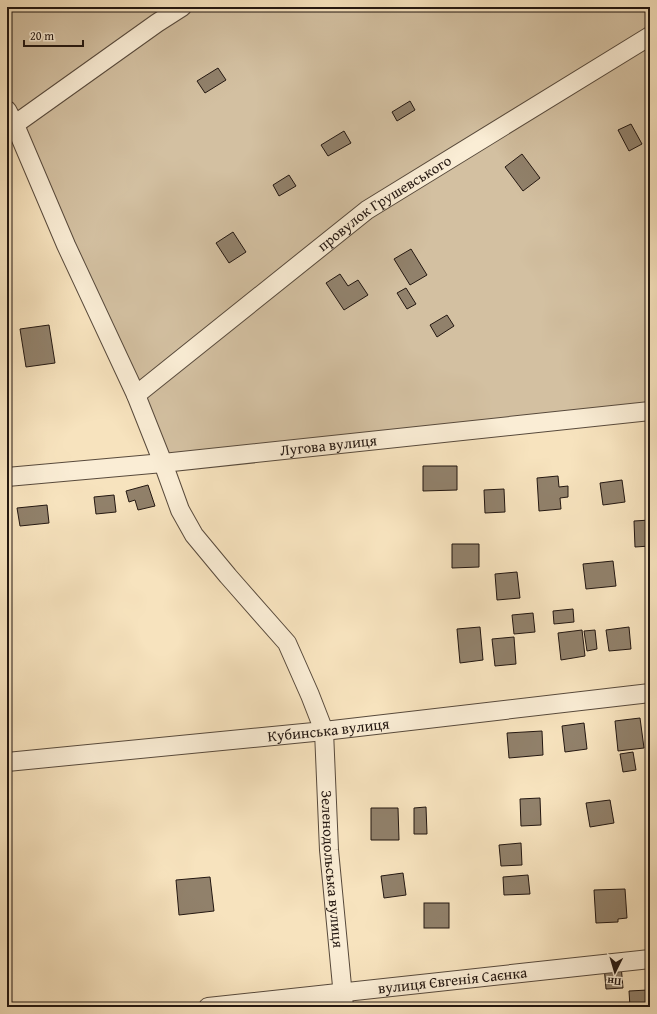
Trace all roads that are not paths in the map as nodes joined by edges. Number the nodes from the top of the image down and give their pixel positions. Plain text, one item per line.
1 (182, 7) edge
2 (650, 36) edge
3 (10, 122) edge
4 (136, 395) junction
5 (650, 411) edge
6 (163, 463) junction
7 (7, 477) edge
8 (650, 693) edge
9 (324, 731) junction
10 (7, 762) edge
11 (650, 959) edge
12 (344, 1000) edge
13 (208, 1007) edge

1 - 3 street
2 - 4 street, провулок Грушевського
3 - 4 street, Зеленодольська вулиця
4 - 6 street, Зеленодольська вулиця
5 - 6 street, Лугова вулиця
6 - 7 street, Лугова вулиця
6 - 9 street, Зеленодольська вулиця
8 - 9 street, Кубинська вулиця
9 - 10 street, Кубинська вулиця
9 - 12 street, Зеленодольська вулиця
11 - 12 street, вулиця Євгенія Саєнка
12 - 13 street, вулиця Євгенія Саєнка

